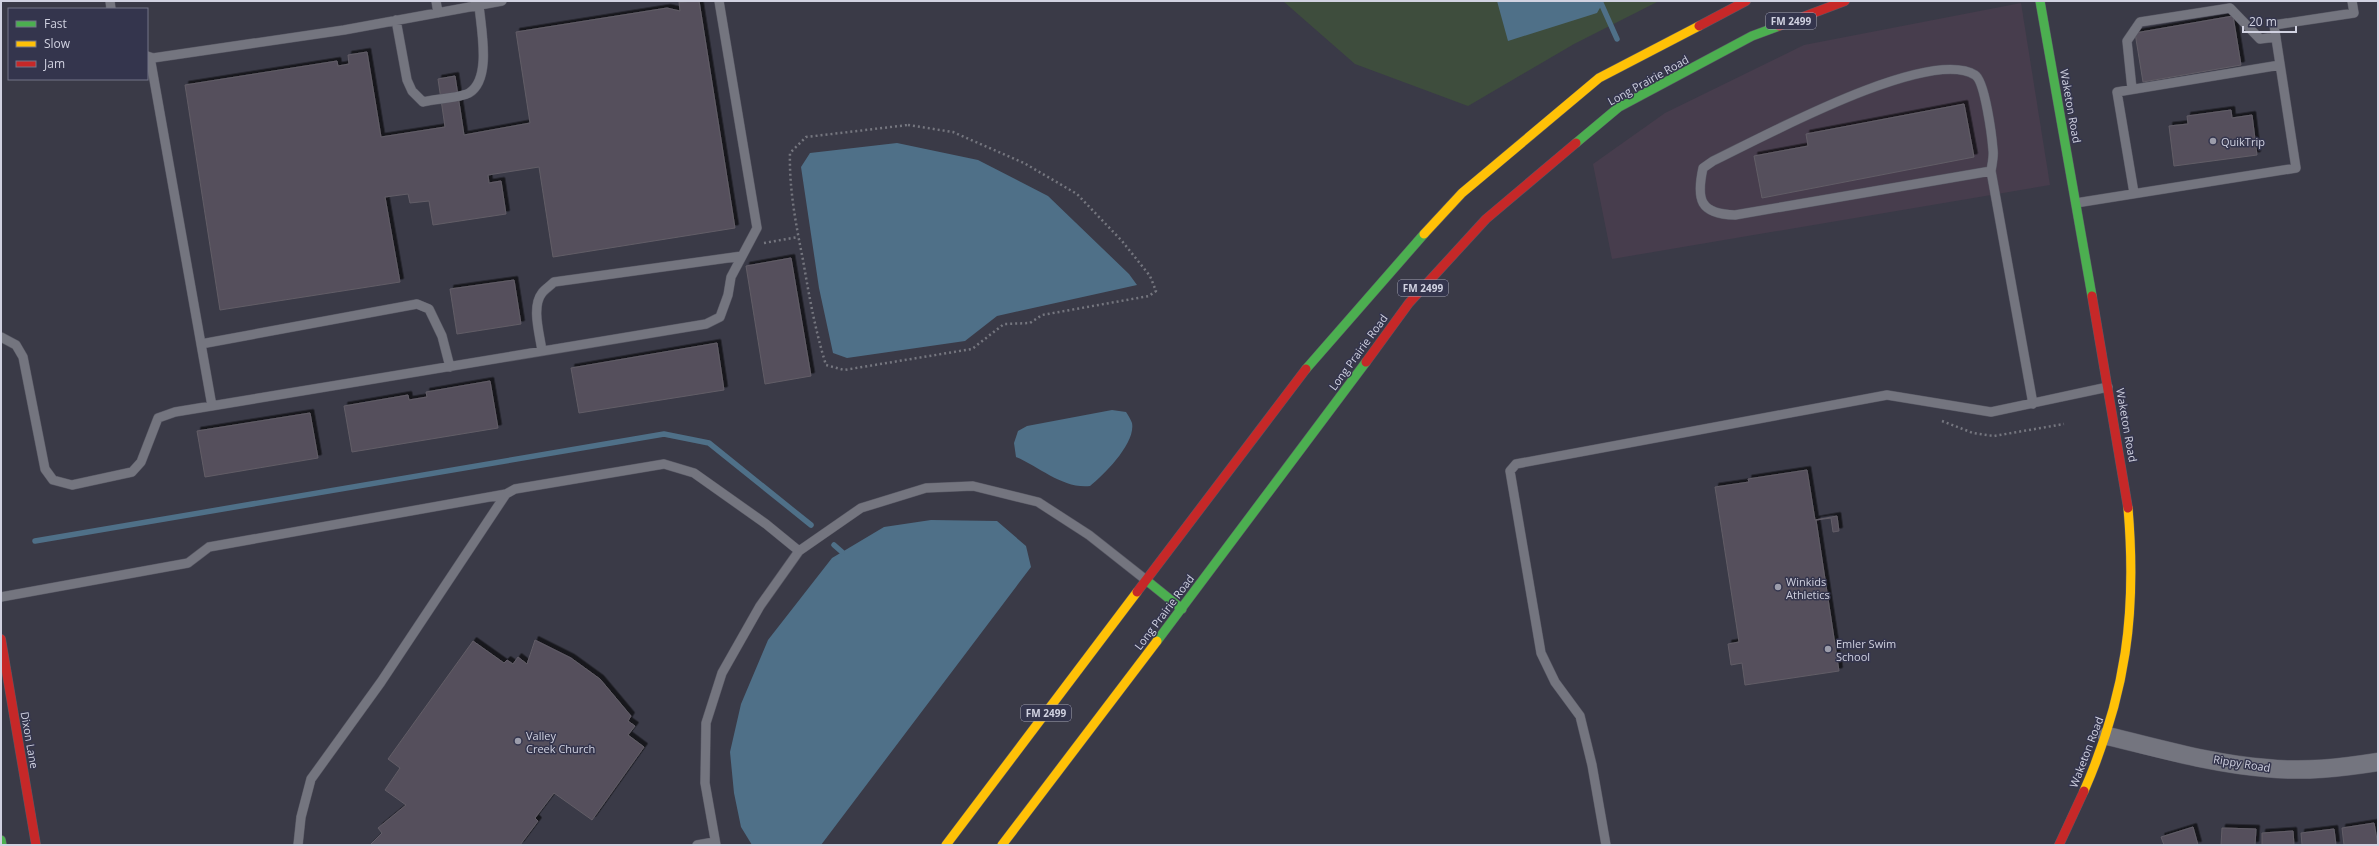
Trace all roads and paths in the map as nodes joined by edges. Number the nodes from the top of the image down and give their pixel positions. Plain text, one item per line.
1 (436, 1) edge
2 (502, 1) edge
3 (719, 1) edge
4 (1746, 1) edge
5 (1845, 1) edge
6 (2040, 1) edge
7 (2352, 1) edge
8 (479, 5) junction
9 (438, 13) junction
10 (396, 20) junction
11 (2276, 37) junction
12 (148, 56) edge
13 (2280, 65) junction
14 (2132, 90) junction
15 (1991, 171) junction
16 (2134, 193) junction
17 (2076, 203) junction
18 (798, 237) junction
19 (748, 246) junction
20 (742, 256) junction
21 (1, 337) edge
22 (201, 344) junction
23 (542, 351) junction
24 (450, 366) junction
25 (2108, 387) junction
26 (2033, 404) junction
27 (212, 406) junction
28 (1942, 421) dead end
29 (2064, 424) dead end
30 (506, 494) junction
31 (799, 551) junction
32 (1146, 580) junction
33 (1, 597) edge
34 (1182, 609) junction
35 (1, 639) edge
36 (2107, 736) junction
37 (2378, 762) edge
38 (1, 840) edge
39 (715, 843) edge
40 (2, 845) edge
41 (36, 845) edge
42 (298, 845) edge
43 (696, 845) edge
44 (946, 845) edge
45 (1002, 845) edge
46 (1606, 845) edge
47 (2059, 845) edge

1 - 9 lane
2 - 8 lane
3 - 19 lane
4 - 32 main road, FM 2499
5 - 34 main road, Long Prairie Road / FM 2499
6 - 17 main road, Waketon Road
7 - 11 lane
8 - 9 lane
8 - 10 lane
9 - 10 lane
10 - 12 lane
11 - 13 lane
11 - 14 lane
12 - 22 lane
13 - 14 lane
13 - 16 lane
14 - 16 lane
15 - 15 lane
15 - 26 lane
16 - 17 lane
17 - 25 main road, Waketon Road
18 - 18 path
18 - 19 path
19 - 20 lane
20 - 23 lane
20 - 23 lane
21 - 27 lane
22 - 24 lane
22 - 27 lane
23 - 24 lane
24 - 27 lane
25 - 26 lane
25 - 36 main road, Waketon Road
26 - 46 lane
28 - 29 path
30 - 31 lane
30 - 33 lane
30 - 42 lane
31 - 32 lane
31 - 39 lane
32 - 34 main road
32 - 44 main road, FM 2499
34 - 45 main road, Long Prairie Road / FM 2499
35 - 41 main road, Dixon Lane
36 - 37 street, Rippy Road
36 - 47 main road, Waketon Road
38 - 40 main road
39 - 43 lane

